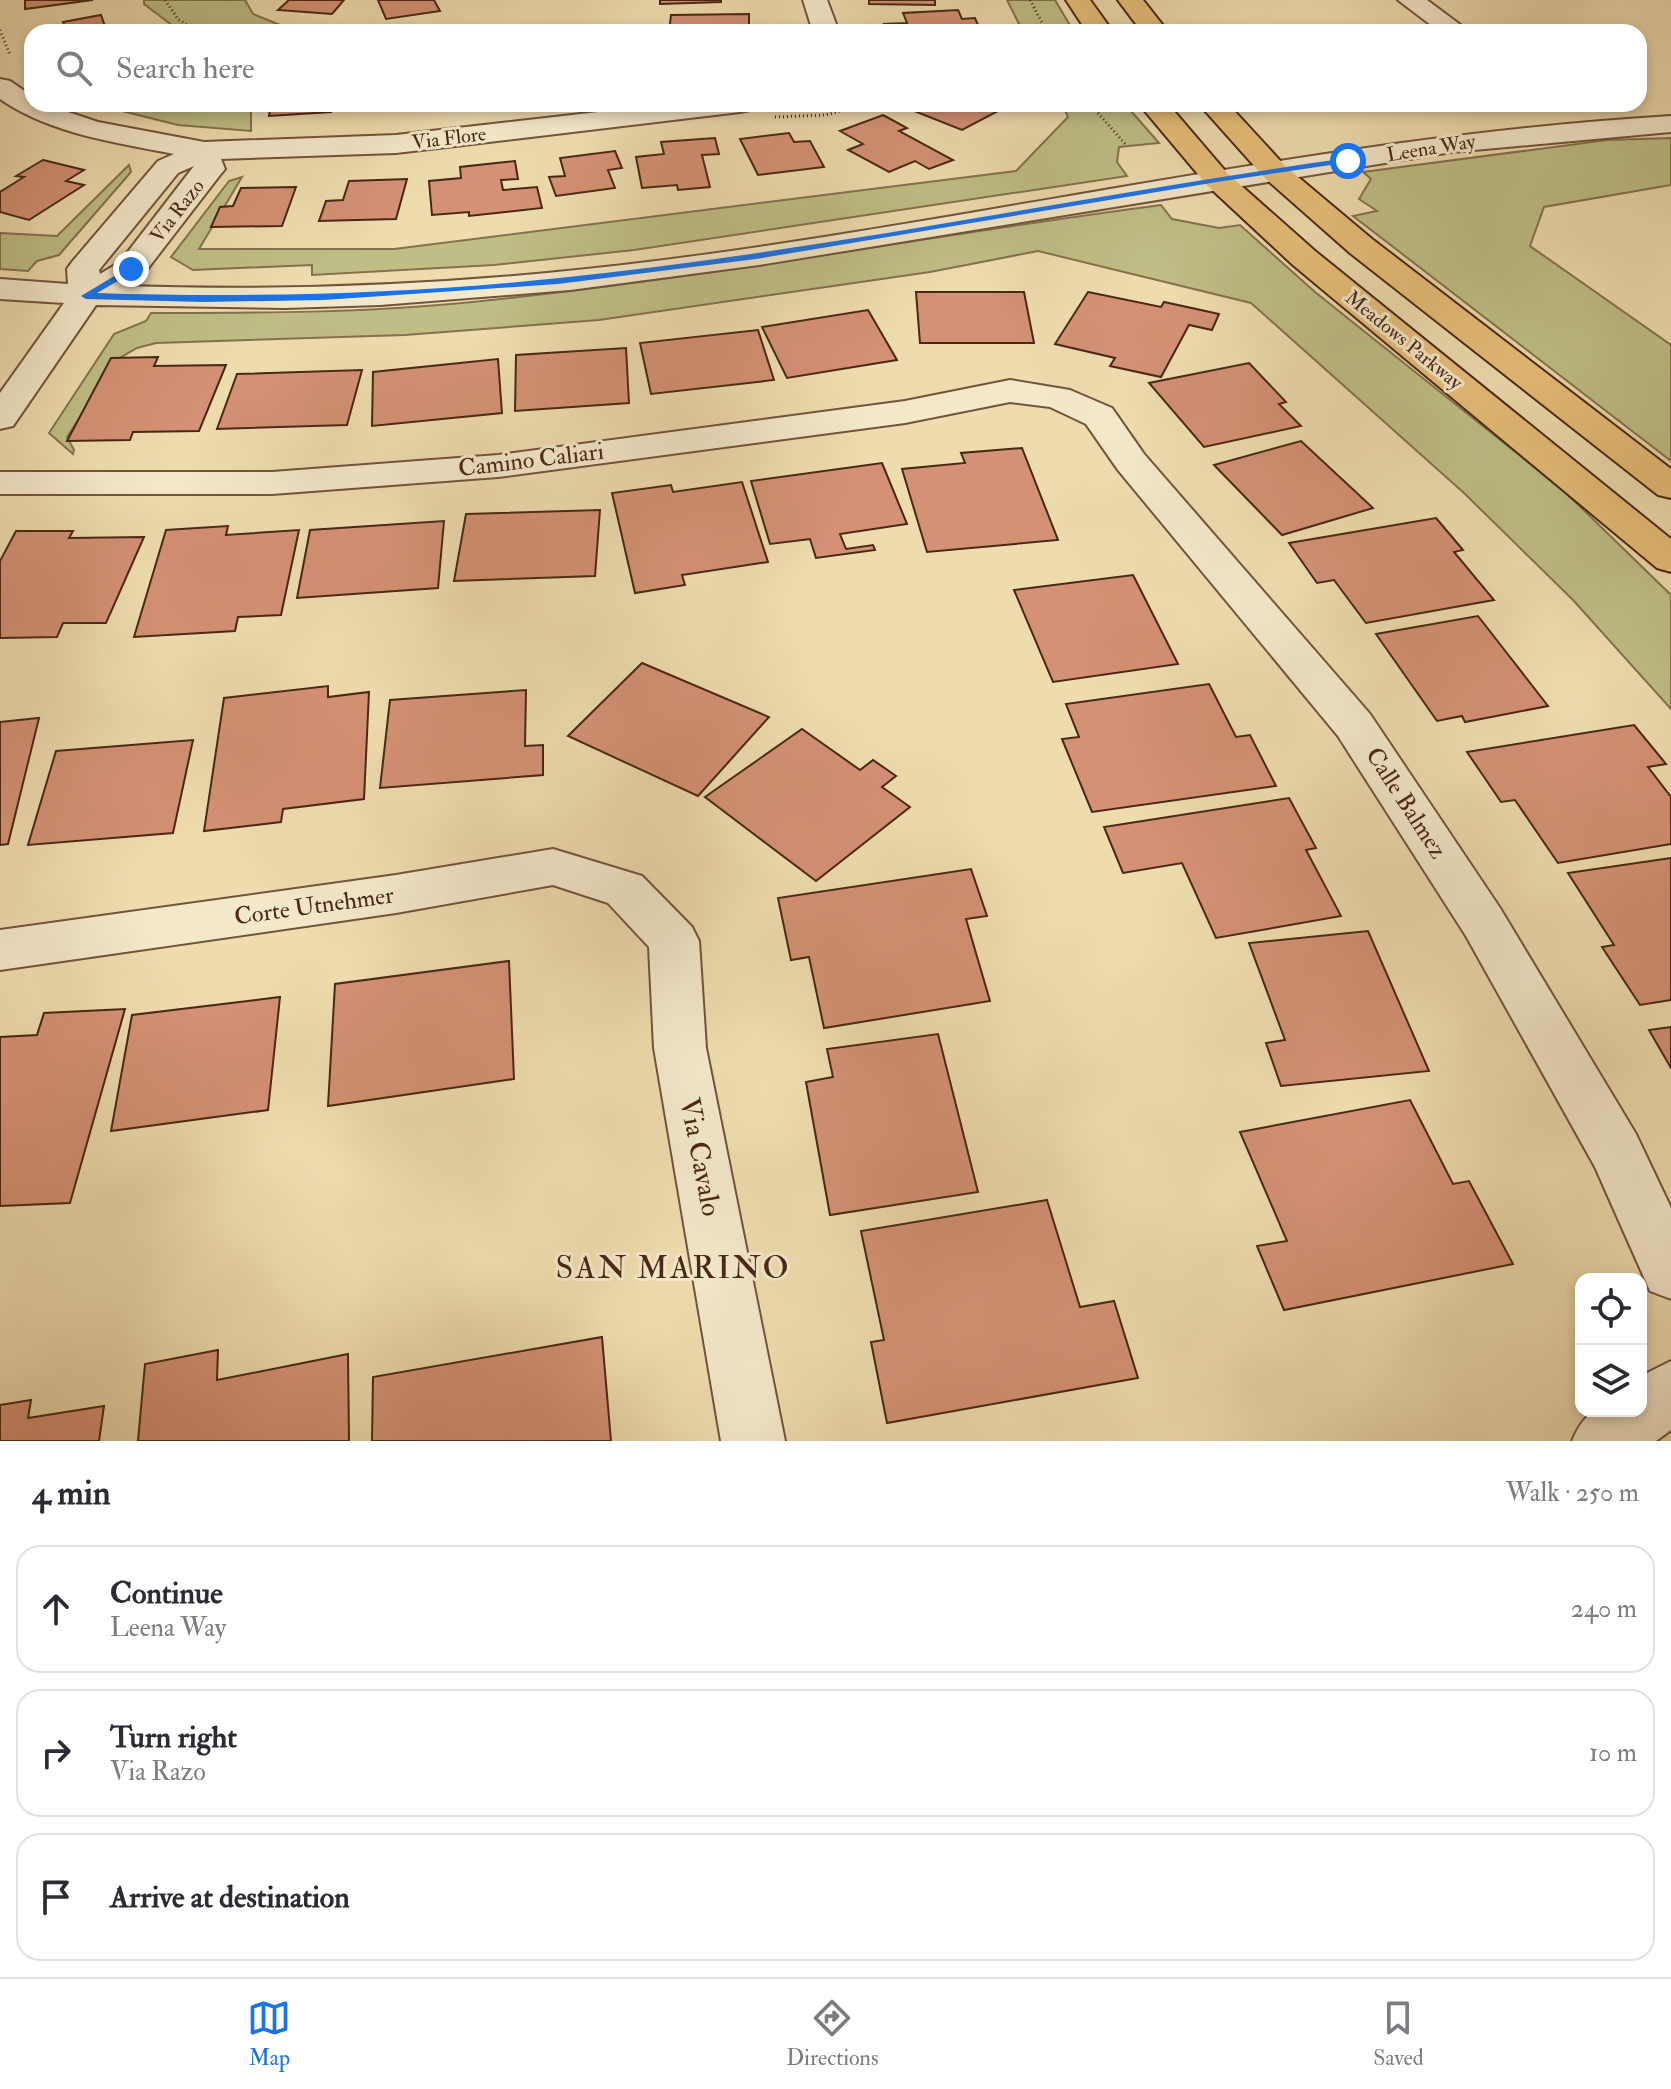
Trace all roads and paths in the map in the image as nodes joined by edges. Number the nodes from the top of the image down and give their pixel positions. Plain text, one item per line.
1 (165, 0) edge
2 (815, 0) edge
3 (1030, 0) edge
4 (1078, 0) edge
5 (1130, 0) edge
6 (1410, 0) edge
7 (187, 24) edge
8 (823, 24) edge
9 (1043, 24) edge
10 (1094, 24) edge
11 (1149, 24) edge
12 (1445, 24) edge
13 (0, 87) edge
14 (24, 103) edge
15 (39, 112) edge
16 (671, 112) edge
17 (1097, 112) edge
18 (1160, 112) edge
19 (1220, 112) edge
20 (1671, 124) edge
21 (1127, 146) dead end
22 (204, 151) junction
23 (1275, 172) junction
24 (1217, 179) junction
25 (0, 289) edge
26 (86, 296) junction
27 (1058, 397) joint
28 (0, 418) edge
29 (0, 483) edge
30 (1671, 487) edge
31 (1671, 559) edge
32 (625, 889) joint
33 (0, 950) edge
34 (1671, 1271) edge
35 (1671, 1392) edge
36 (753, 1441) edge
37 (1604, 1441) edge

1 - 7 path
2 - 8 street
3 - 9 path
4 - 10 main road
5 - 11 main road
6 - 12 street
13 - 14 street, Via Flore
15 - 22 street, Via Flore
16 - 22 street, Via Flore
17 - 21 path
18 - 24 main road, Meadows Parkway
19 - 23 main road, Meadows Parkway
20 - 23 street, Leena Way
22 - 26 street, Via Razo
23 - 24 street, Leena Way
23 - 30 main road, Meadows Parkway
24 - 26 street, Leena Way
24 - 31 main road, Meadows Parkway
25 - 26 street, Leena Way
26 - 28 street
27 - 29 street, Camino Caliari
27 - 34 street, Calle Balmez
32 - 33 street, Corte Utnehmer
32 - 36 street, Via Cavalo
35 - 37 street

